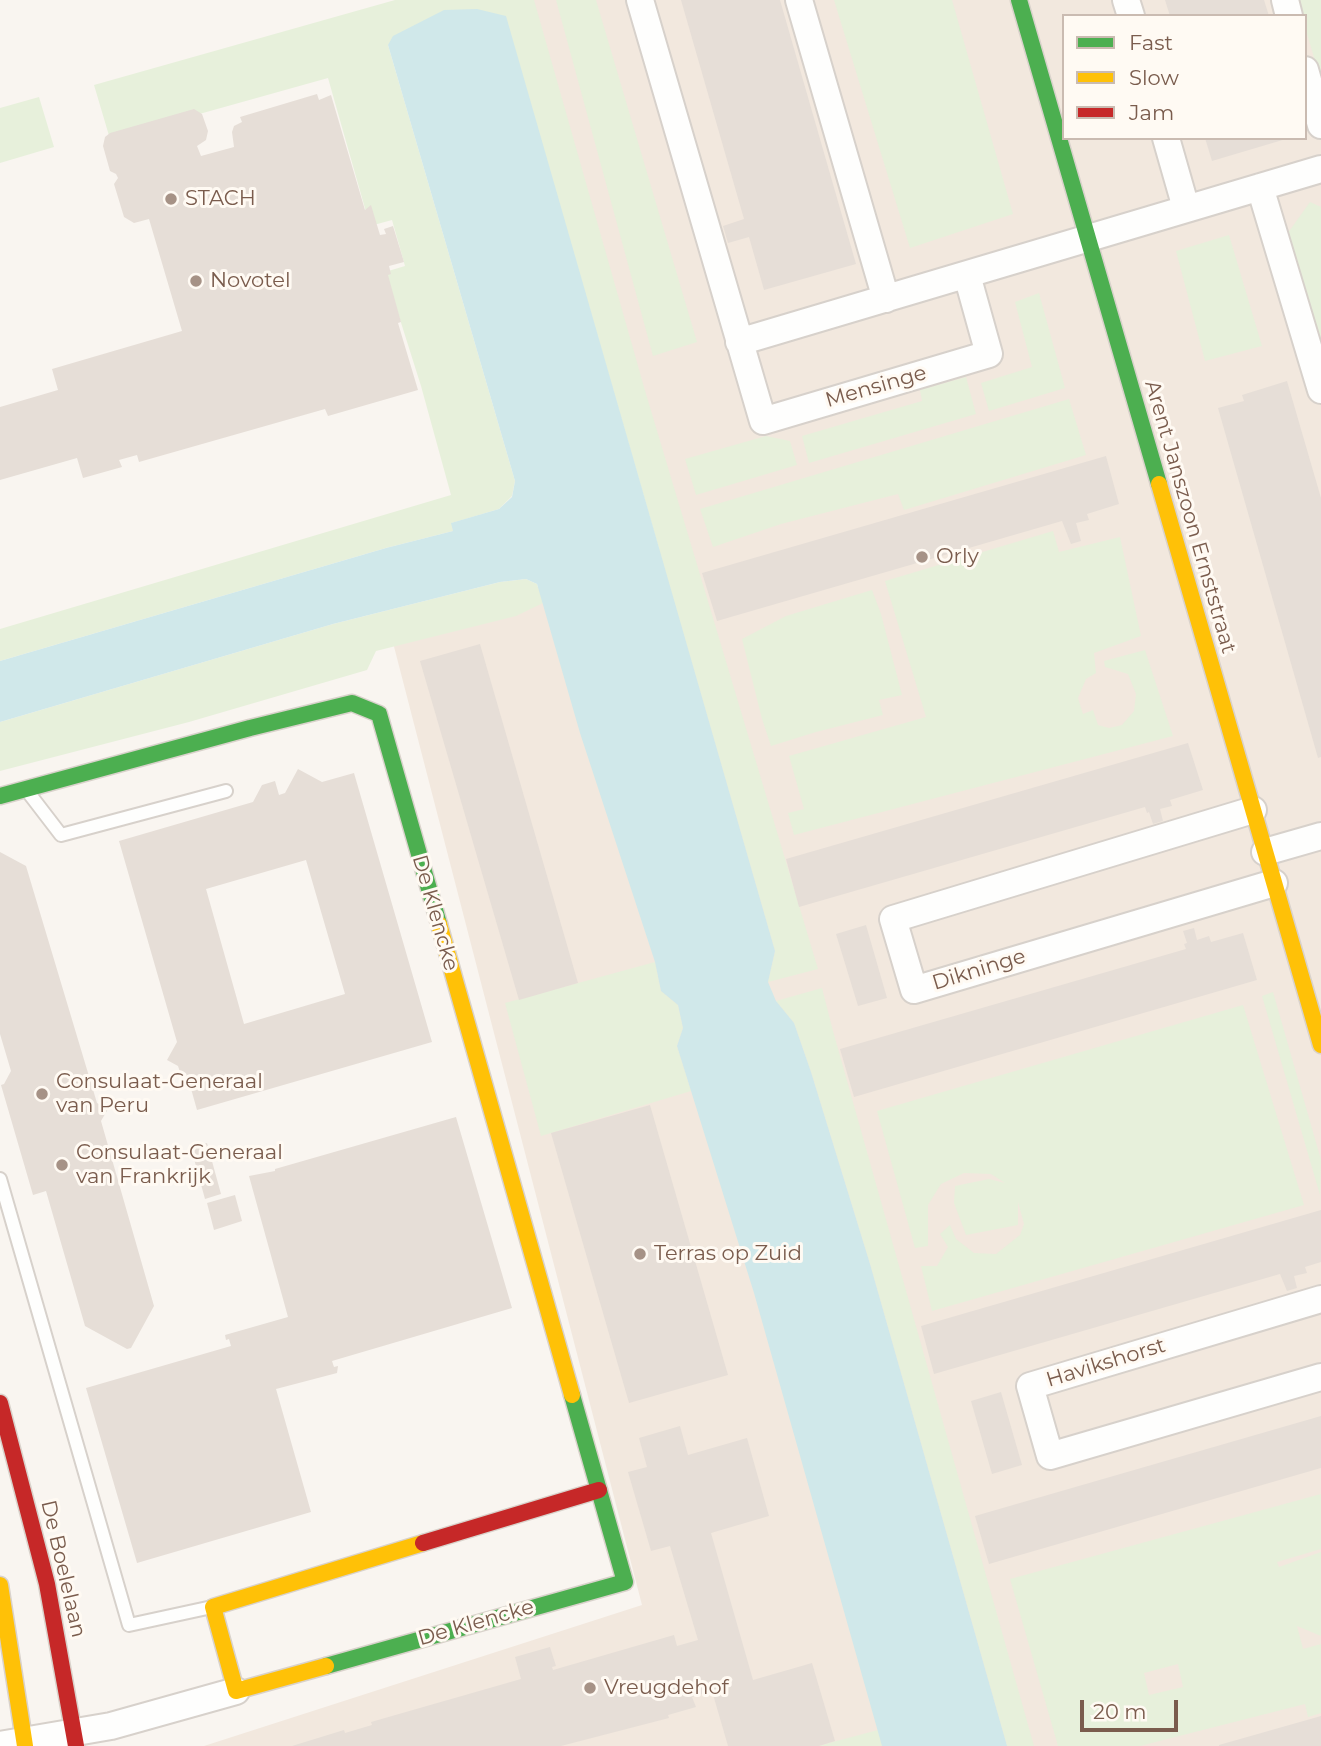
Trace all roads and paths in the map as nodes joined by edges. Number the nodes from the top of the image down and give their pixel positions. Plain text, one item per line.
1 (640, 0) edge
2 (799, 0) edge
3 (1019, 0) edge
4 (1307, 77) edge
5 (1321, 125) edge
6 (1167, 140) edge
7 (1321, 169) edge
8 (1260, 187) junction
9 (1186, 208) junction
10 (1088, 239) junction
11 (967, 275) junction
12 (886, 299) junction
13 (739, 342) junction
14 (1321, 390) edge
15 (26, 789) junction
16 (226, 792) dead end
17 (0, 796) edge
18 (1253, 810) junction
19 (1321, 836) edge
20 (1265, 852) junction
21 (1274, 883) junction
22 (1321, 1045) edge
23 (0, 1179) edge
24 (1321, 1299) edge
25 (1321, 1377) edge
26 (0, 1404) edge
27 (598, 1490) junction
28 (0, 1585) edge
29 (213, 1607) junction
30 (236, 1691) junction
31 (70, 1742) edge
32 (17, 1744) edge

1 - 13 street, Mensinge
2 - 12 street
3 - 10 street, Arent Janszoon Ernststraat
4 - 5 street
6 - 9 street
7 - 8 street
8 - 9 street
8 - 14 street
9 - 10 street
10 - 11 street
10 - 18 street, Arent Janszoon Ernststraat
11 - 12 street
11 - 13 street, Mensinge
12 - 13 street
15 - 16 lane
15 - 17 street, De Klencke
15 - 27 street, De Klencke
18 - 20 street, Arent Janszoon Ernststraat
18 - 21 street, Dikninge
19 - 20 street
20 - 21 street, Arent Janszoon Ernststraat
21 - 22 street, Arent Janszoon Ernststraat
23 - 29 lane
24 - 25 street, Havikshorst
26 - 31 street, De Boelelaan
27 - 29 street
27 - 30 street, De Klencke
28 - 32 street
29 - 30 street
30 - 31 street, De Klencke
31 - 32 street, De Klencke

